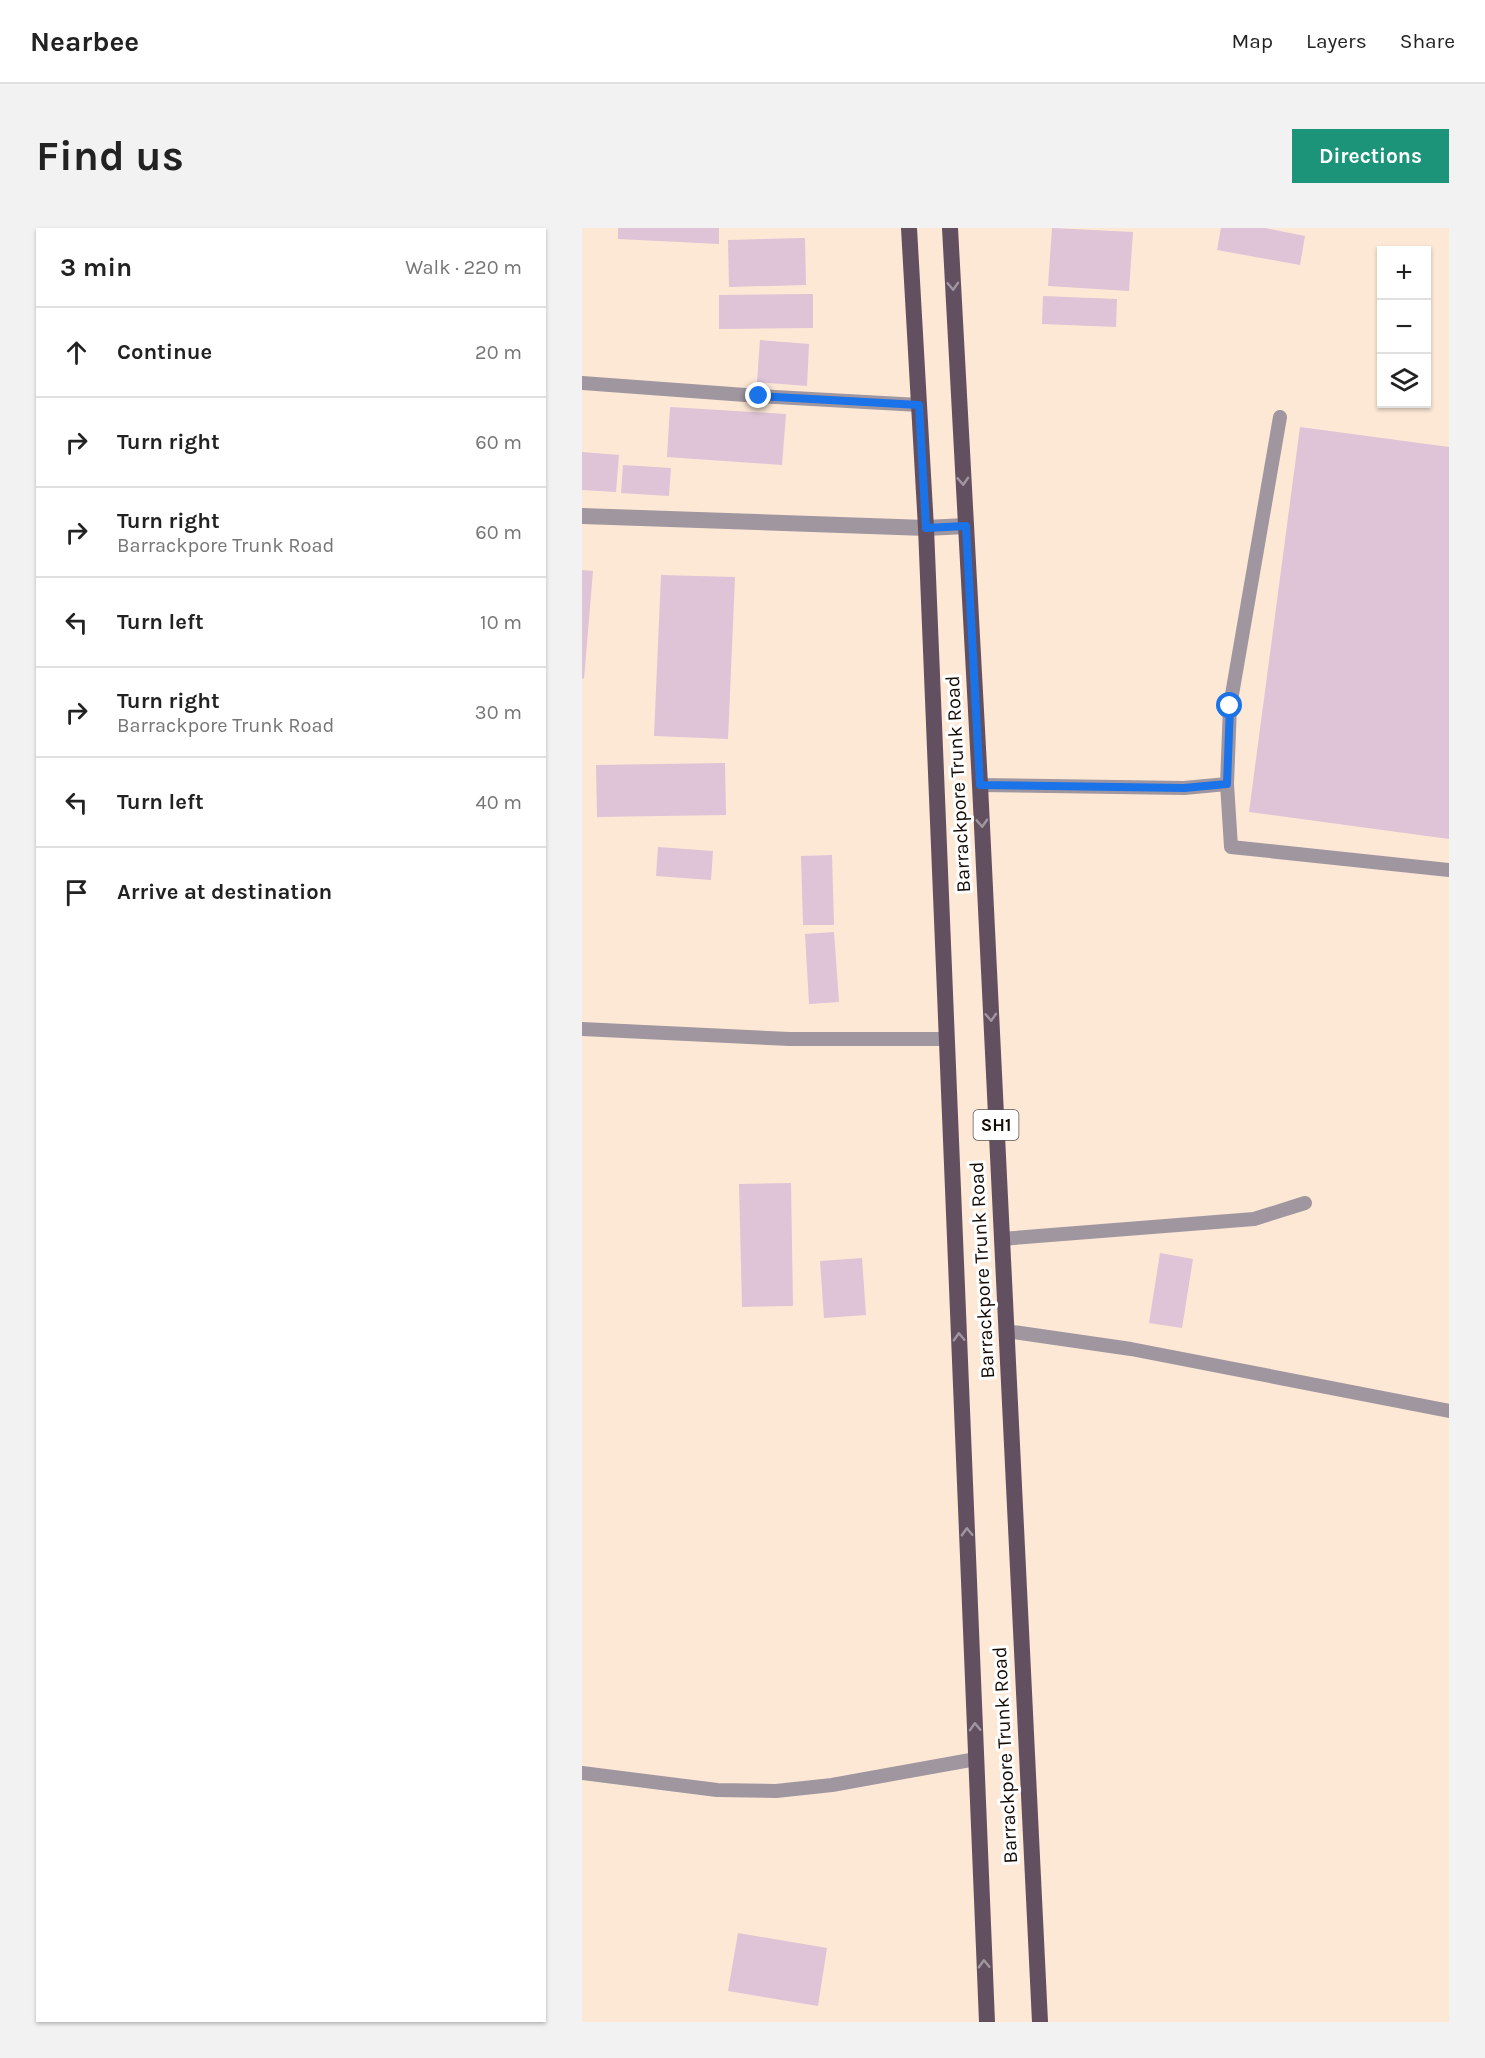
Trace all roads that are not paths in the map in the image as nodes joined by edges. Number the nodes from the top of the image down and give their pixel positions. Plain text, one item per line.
1 (909, 228) edge
2 (950, 228) edge
3 (582, 382) edge
4 (919, 405) junction
5 (1280, 417) dead end
6 (582, 516) edge
7 (966, 526) junction
8 (926, 528) junction
9 (1227, 784) junction
10 (980, 785) junction
11 (1449, 870) edge
12 (582, 1029) edge
13 (946, 1039) junction
14 (1305, 1203) dead end
15 (1001, 1239) junction
16 (1006, 1331) junction
17 (1449, 1411) edge
18 (976, 1759) junction
19 (582, 1773) edge
20 (987, 2022) edge
21 (1040, 2022) edge

1 - 4 main road, Barrackpore Trunk Road / SH1
2 -> 7 main road, Barrackpore Trunk Road / SH1
3 - 4 lane
4 - 8 main road, Barrackpore Trunk Road / SH1
5 - 9 lane
6 - 8 street
7 - 8 street
7 - 10 main road, Barrackpore Trunk Road / SH1
8 - 13 main road, Barrackpore Trunk Road / SH1
9 - 10 lane
9 - 11 lane
10 -> 15 main road, Barrackpore Trunk Road / SH1
12 - 13 lane
18 -> 13 main road, Barrackpore Trunk Road / SH1
14 - 15 lane
15 - 16 main road, Barrackpore Trunk Road / SH1
16 - 17 lane
16 - 21 main road, Barrackpore Trunk Road / SH1
18 - 19 lane
20 -> 18 main road, Barrackpore Trunk Road / SH1

